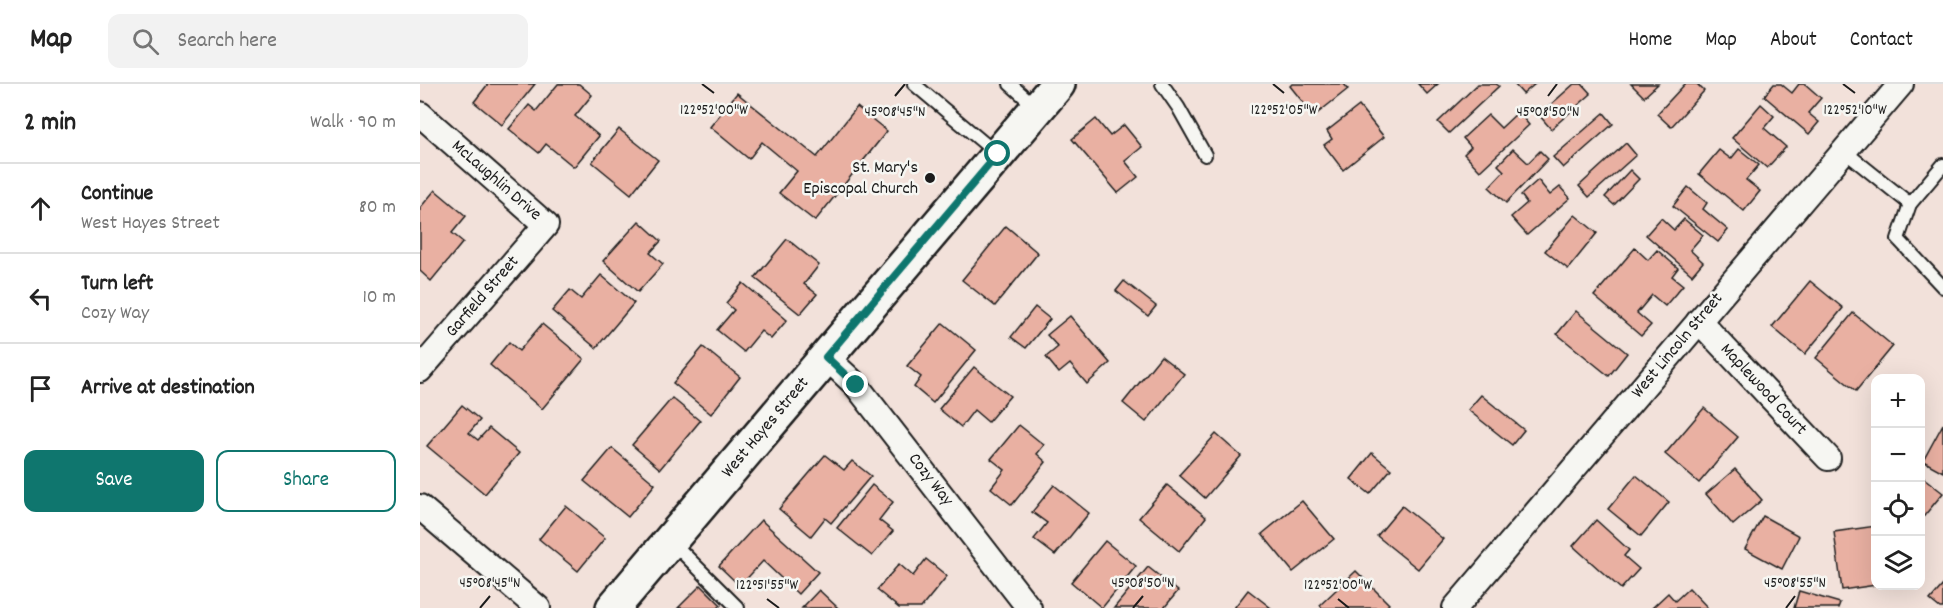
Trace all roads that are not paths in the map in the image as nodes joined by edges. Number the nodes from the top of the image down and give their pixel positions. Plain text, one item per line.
1 (914, 84) edge
2 (1010, 84) edge
3 (1162, 84) edge
4 (1900, 84) edge
5 (1048, 96) edge
6 (420, 114) edge
7 (1844, 151) junction
8 (998, 154) junction
9 (1205, 155) dead end
10 (1943, 165) edge
11 (1910, 204) junction
12 (546, 225) joint
13 (1943, 287) edge
14 (1699, 321) junction
15 (826, 357) junction
16 (420, 370) edge
17 (1828, 458) dead end
18 (420, 507) edge
19 (671, 540) junction
20 (538, 608) edge
21 (613, 608) edge
22 (738, 608) edge
23 (1029, 608) edge
24 (1455, 608) edge

1 - 8 lane
2 - 5 lane
3 - 9 lane
4 - 7 street, West Lincoln Street
5 - 8 street, West Hayes Street
6 - 12 street, McLaughlin Drive
7 - 11 lane
7 - 14 street, West Lincoln Street
8 - 15 street, West Hayes Street
10 - 11 lane
11 - 13 lane
12 - 16 street, Garfield Street
14 - 17 street, Maplewood Court
14 - 24 street, West Lincoln Street
15 - 19 street, West Hayes Street
15 - 23 street, Cozy Way
18 - 20 street
19 - 21 street, West Hayes Street
19 - 22 lane

